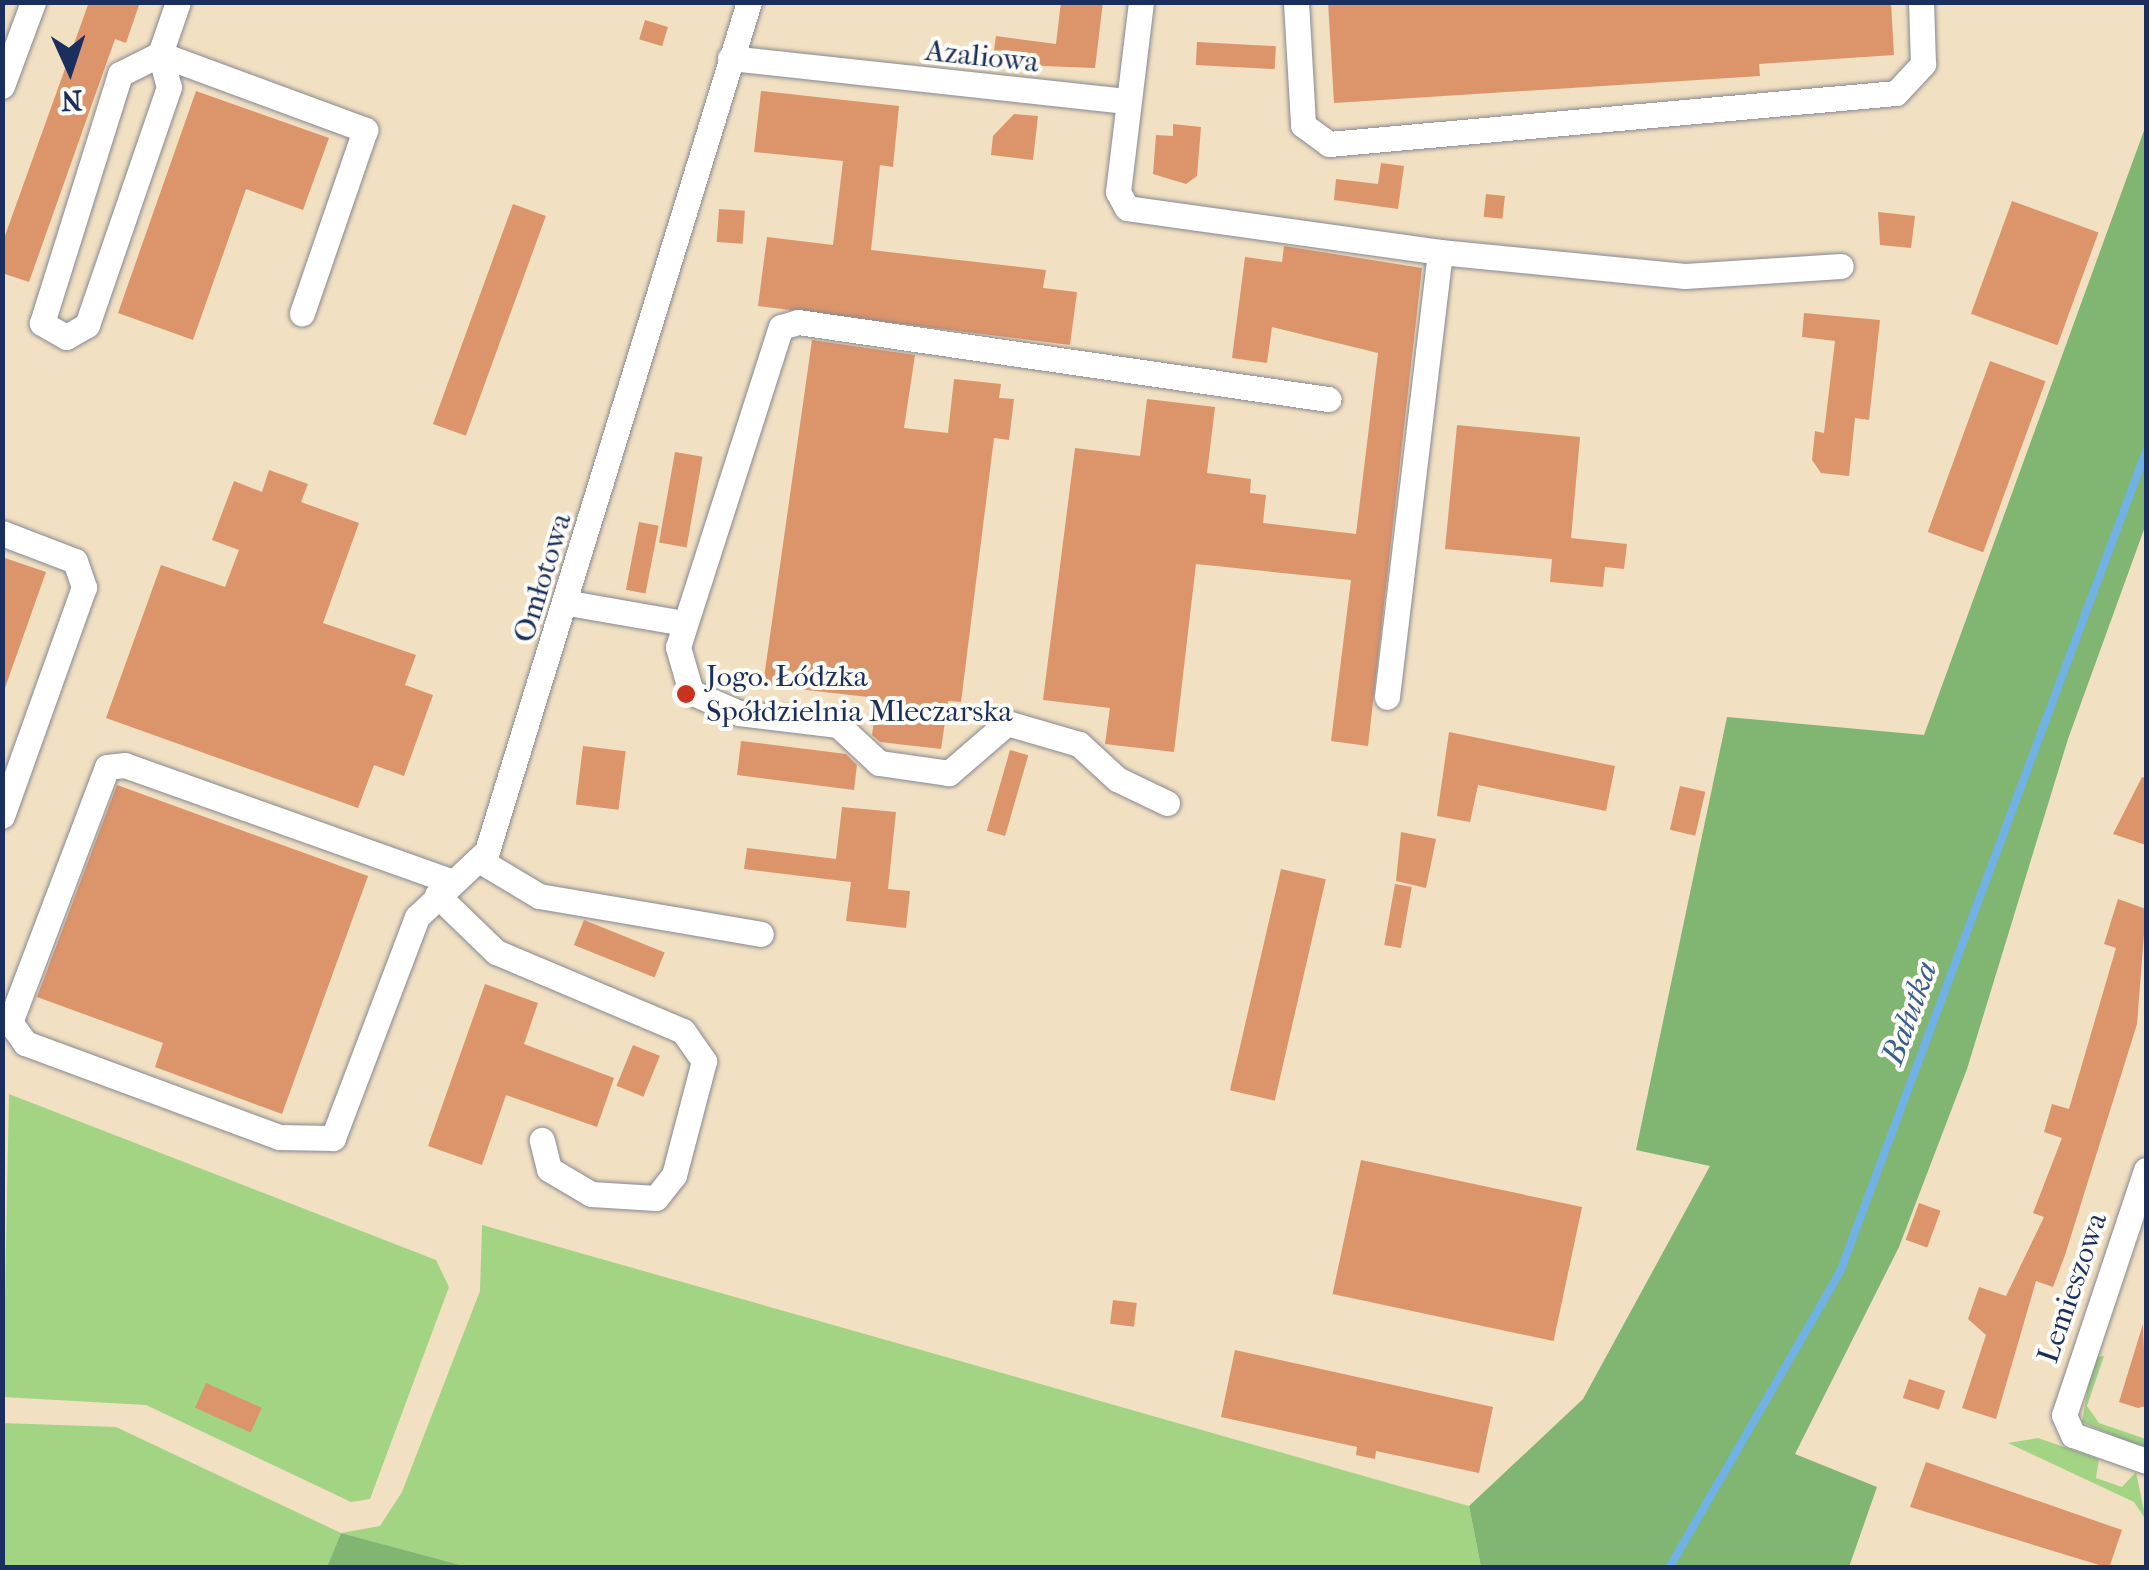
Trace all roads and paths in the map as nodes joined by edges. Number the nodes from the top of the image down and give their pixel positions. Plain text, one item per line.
1 (33, 2) edge
2 (178, 2) edge
3 (749, 2) edge
4 (1141, 2) edge
5 (1296, 2) edge
6 (1921, 2) edge
7 (160, 54) junction
8 (730, 58) junction
9 (2, 86) edge
10 (1128, 101) junction
11 (1440, 252) junction
12 (1841, 266) dead end
13 (302, 314) dead end
14 (1328, 400) dead end
15 (2, 533) edge
16 (569, 603) junction
17 (684, 623) junction
18 (1387, 697) dead end
19 (1167, 803) dead end
20 (2, 816) edge
21 (479, 860) junction
22 (445, 889) junction
23 (761, 934) dead end
24 (542, 1140) dead end
25 (2145, 1179) edge
26 (2146, 1461) edge

1 - 9 street
2 - 7 street
3 - 8 street, Omłotowa
4 - 10 street
5 - 6 street
7 - 7 street
7 - 13 street
8 - 10 street, Azaliowa
8 - 16 street, Omłotowa
10 - 11 street
11 - 12 street
11 - 18 street
14 - 17 street
15 - 20 street
16 - 17 street
16 - 21 street, Omłotowa
17 - 19 street
21 - 22 street
21 - 23 street
22 - 22 street
22 - 24 street
25 - 26 street, Lemieszowa

